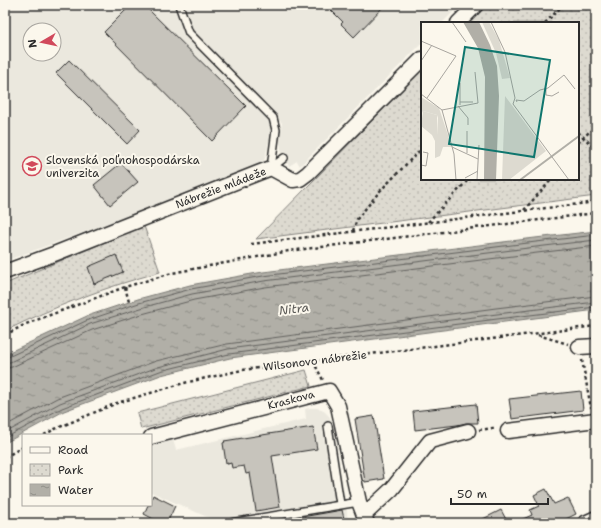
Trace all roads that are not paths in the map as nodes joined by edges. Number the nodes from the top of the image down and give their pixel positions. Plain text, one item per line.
1 (178, 5) edge
2 (476, 5) edge
3 (459, 22) edge
4 (421, 60) edge
5 (284, 158) dead end
6 (272, 168) junction
7 (5, 272) edge
8 (596, 346) edge
9 (579, 347) road end
10 (594, 420) edge
11 (328, 426) dead end
12 (468, 431) road end
13 (508, 431) road end
14 (152, 437) edge
15 (359, 502) junction
16 (340, 504) junction
17 (596, 518) edge
18 (366, 519) edge
19 (230, 523) edge
20 (586, 523) edge

1 - 6 lane
2 - 3 street
4 - 6 street, Nábrežie mládeže
5 - 6 lane
6 - 7 street, Nábrežie mládeže
8 - 9 street
10 - 13 street
11 - 16 lane
12 - 18 street, Kraskova
14 - 15 street, Kraskova
15 - 16 lane
15 - 18 street, Kraskova
16 - 19 lane
17 - 20 street

